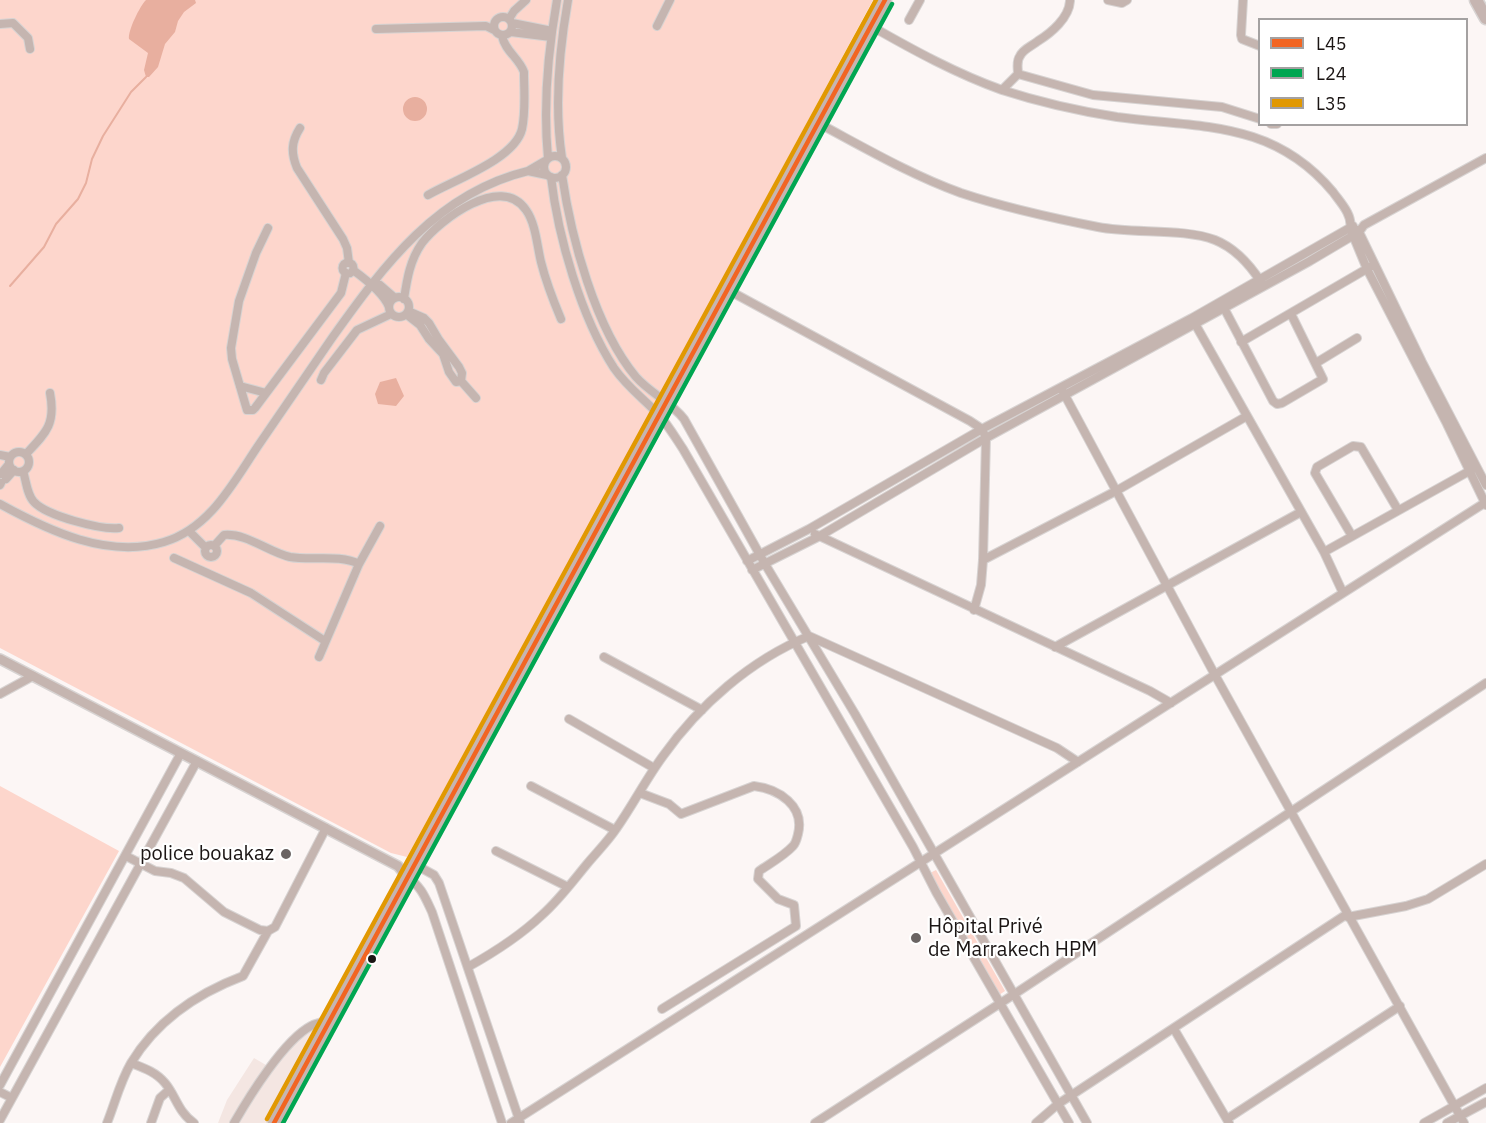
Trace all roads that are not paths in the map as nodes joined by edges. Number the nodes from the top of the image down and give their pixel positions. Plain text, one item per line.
1 (526, 0) edge
2 (557, 0) edge
3 (568, 0) edge
4 (670, 0) edge
5 (885, 0) edge
6 (920, 0) edge
7 (1070, 0) edge
8 (1108, 0) edge
9 (1127, 0) edge
10 (1243, 0) edge
11 (1476, 0) edge
12 (1486, 18) edge
13 (909, 20) dead end
14 (0, 24) edge
15 (511, 25) junction
16 (492, 26) junction
17 (657, 26) dead end
18 (871, 26) junction
19 (376, 29) dead end
20 (551, 34) junction
21 (502, 36) junction
22 (1258, 45) edge
23 (30, 49) dead end
24 (1018, 74) junction
25 (1002, 90) junction
26 (1258, 118) edge
27 (818, 123) junction
28 (300, 128) dead end
29 (562, 158) junction
30 (1486, 158) edge
31 (546, 159) junction
32 (528, 171) junction
33 (562, 175) junction
34 (549, 176) junction
35 (428, 195) dead end
36 (268, 228) dead end
37 (1355, 228) junction
38 (1371, 267) junction
39 (349, 269) junction
40 (1261, 283) junction
41 (372, 284) junction
42 (728, 290) junction
43 (395, 298) junction
44 (404, 299) junction
45 (1224, 308) junction
46 (390, 310) junction
47 (407, 312) junction
48 (1291, 314) junction
49 (561, 319) dead end
50 (1194, 321) junction
51 (1357, 338) dead end
52 (1241, 342) junction
53 (1316, 363) junction
54 (321, 380) dead end
55 (240, 386) junction
56 (1061, 388) junction
57 (50, 393) dead end
58 (266, 393) junction
59 (1065, 396) junction
60 (476, 398) dead end
61 (667, 403) junction
62 (660, 416) junction
63 (1247, 416) junction
64 (982, 429) junction
65 (986, 438) junction
66 (27, 454) junction
67 (0, 455) edge
68 (11, 464) junction
69 (1474, 468) junction
70 (24, 471) junction
71 (2, 480) edge
72 (1486, 485) edge
73 (1116, 491) junction
74 (1486, 503) edge
75 (0, 504) edge
76 (1398, 510) junction
77 (1301, 512) junction
78 (380, 526) dead end
79 (119, 528) dead end
80 (809, 529) junction
81 (189, 531) junction
82 (1352, 536) junction
83 (818, 537) junction
84 (210, 550) junction
85 (1324, 552) junction
86 (760, 555) junction
87 (174, 558) dead end
88 (747, 561) junction
89 (983, 561) junction
90 (359, 564) junction
91 (765, 564) junction
92 (203, 570) junction
93 (752, 570) junction
94 (1168, 585) junction
95 (1343, 593) junction
96 (974, 610) junction
97 (809, 636) junction
98 (325, 641) junction
99 (794, 643) junction
100 (1056, 647) junction
101 (319, 657) dead end
102 (604, 657) dead end
103 (0, 659) edge
104 (1215, 675) junction
105 (33, 676) junction
106 (1486, 683) edge
107 (0, 694) edge
108 (1171, 703) junction
109 (702, 710) junction
110 (855, 714) junction
111 (569, 719) dead end
112 (841, 723) junction
113 (181, 753) junction
114 (196, 761) junction
115 (1078, 762) junction
116 (654, 768) junction
117 (531, 786) dead end
118 (640, 792) junction
119 (1292, 812) junction
120 (326, 828) junction
121 (615, 830) junction
122 (496, 851) dead end
123 (934, 854) junction
124 (126, 856) junction
125 (921, 862) junction
126 (140, 863) junction
127 (414, 864) junction
128 (1486, 864) edge
129 (398, 866) junction
130 (407, 877) junction
131 (568, 888) junction
132 (1348, 916) junction
133 (268, 931) junction
134 (468, 967) junction
135 (57, 980) junction
136 (72, 987) junction
137 (1013, 995) junction
138 (1000, 1004) junction
139 (1400, 1006) junction
140 (662, 1009) dead end
141 (329, 1021) junction
142 (1174, 1029) junction
143 (131, 1063) junction
144 (0, 1085) edge
145 (1486, 1088) edge
146 (169, 1090) junction
147 (0, 1092) edge
148 (1071, 1096) junction
149 (12, 1098) junction
150 (1486, 1102) edge
151 (1058, 1104) junction
152 (1455, 1106) junction
153 (0, 1120) edge
154 (1462, 1120) edge
155 (519, 1121) edge
156 (1228, 1121) edge
157 (107, 1123) edge
158 (151, 1123) edge
159 (194, 1123) edge
160 (234, 1123) edge
161 (274, 1123) edge
162 (502, 1123) edge
163 (511, 1123) edge
164 (815, 1123) edge
165 (1036, 1123) edge
166 (1069, 1123) edge
167 (1087, 1123) edge
168 (1424, 1123) edge
169 (1447, 1123) edge

1 - 15 street
2 - 20 street
3 - 29 street
4 - 17 street
5 - 18 main road
6 - 13 street
7 - 24 street
8 - 9 street
10 - 22 street
11 - 12 main road
14 - 23 street
15 - 16 street
15 - 20 street
15 - 21 street
16 - 19 street
16 - 21 street
18 - 25 street
18 - 27 main road
20 - 31 street
21 - 35 street
24 - 25 street
24 - 26 street
25 - 37 street
27 - 40 street
27 - 42 main road
28 - 39 street
29 - 31 street
29 - 33 street
30 - 37 street
31 - 32 street
31 - 34 street
32 - 34 street
32 - 41 street
33 - 34 street
33 - 61 street
34 - 62 street
36 - 55 street
37 - 38 street
37 - 40 street
38 - 48 street
38 - 69 street
39 - 41 street
39 - 58 street
40 - 45 street
40 - 50 street
41 - 43 street
41 - 46 street
41 - 81 street
42 - 61 main road
42 - 64 street
43 - 44 street
43 - 46 street
44 - 47 street
44 - 49 street
45 - 50 street
45 - 52 street
46 - 47 street
46 - 54 street
47 - 60 street
48 - 52 street
48 - 53 street
50 - 56 street
50 - 59 street
50 - 63 street
51 - 53 street
52 - 53 street
55 - 58 street
55 - 58 street
56 - 59 street
56 - 64 street
57 - 66 street
59 - 65 street
59 - 73 street
61 - 62 main road
61 - 86 street
62 - 88 street
62 - 127 main road
63 - 73 street
63 - 77 street
64 - 65 street
64 - 80 street
65 - 83 street
65 - 89 street
66 - 68 street
66 - 70 street
67 - 68 street
68 - 70 street
68 - 71 street
69 - 72 street
69 - 74 street
69 - 76 street
70 - 79 street
73 - 89 street
73 - 94 street
74 - 95 street
75 - 81 street
76 - 82 street
76 - 82 street
77 - 85 street
77 - 94 street
78 - 90 street
80 - 83 street
80 - 86 street
81 - 84 street
82 - 85 street
83 - 91 street
83 - 96 street
84 - 90 street
84 - 92 street
85 - 95 street
86 - 88 street
86 - 91 street
87 - 92 street
88 - 93 street
89 - 96 street
90 - 98 street
91 - 93 street
91 - 97 street
92 - 98 street
93 - 99 street
94 - 100 street
94 - 104 street
95 - 104 street
96 - 100 street
97 - 99 street
97 - 110 street
97 - 115 street
98 - 101 street
99 - 109 street
99 - 112 street
100 - 108 street
102 - 109 street
103 - 105 street
104 - 108 street
104 - 119 street
105 - 107 street
105 - 113 street
106 - 119 street
108 - 115 street
109 - 116 street
110 - 112 street
110 - 123 street
111 - 116 street
112 - 125 street
113 - 114 street
113 - 124 street
114 - 120 street
114 - 126 street
115 - 123 street
116 - 118 street
117 - 121 street
118 - 121 street
118 - 140 street
119 - 132 street
119 - 137 street
120 - 129 street
120 - 133 street
121 - 131 street
122 - 131 street
123 - 125 street
123 - 137 street
124 - 126 street
124 - 135 street
125 - 138 street
125 - 155 street
126 - 133 street
126 - 136 street
127 - 129 street
127 - 130 main road
127 - 134 street
128 - 132 street
129 - 130 street
130 - 141 main road
130 - 162 street
131 - 134 street
132 - 139 street
132 - 142 street
133 - 143 street
134 - 155 street
135 - 136 street
135 - 144 street
136 - 149 street
137 - 138 street
137 - 148 street
138 - 151 street
138 - 164 street
139 - 152 street
139 - 156 street
141 - 160 street
141 - 161 main road
142 - 148 street
142 - 156 street
143 - 146 street
143 - 157 street
145 - 152 street
146 - 158 street
146 - 159 street
147 - 149 street
148 - 151 street
148 - 167 street
149 - 153 street
150 - 154 street
151 - 165 street
151 - 166 street
152 - 154 street
152 - 168 street
154 - 169 street
155 - 163 street

